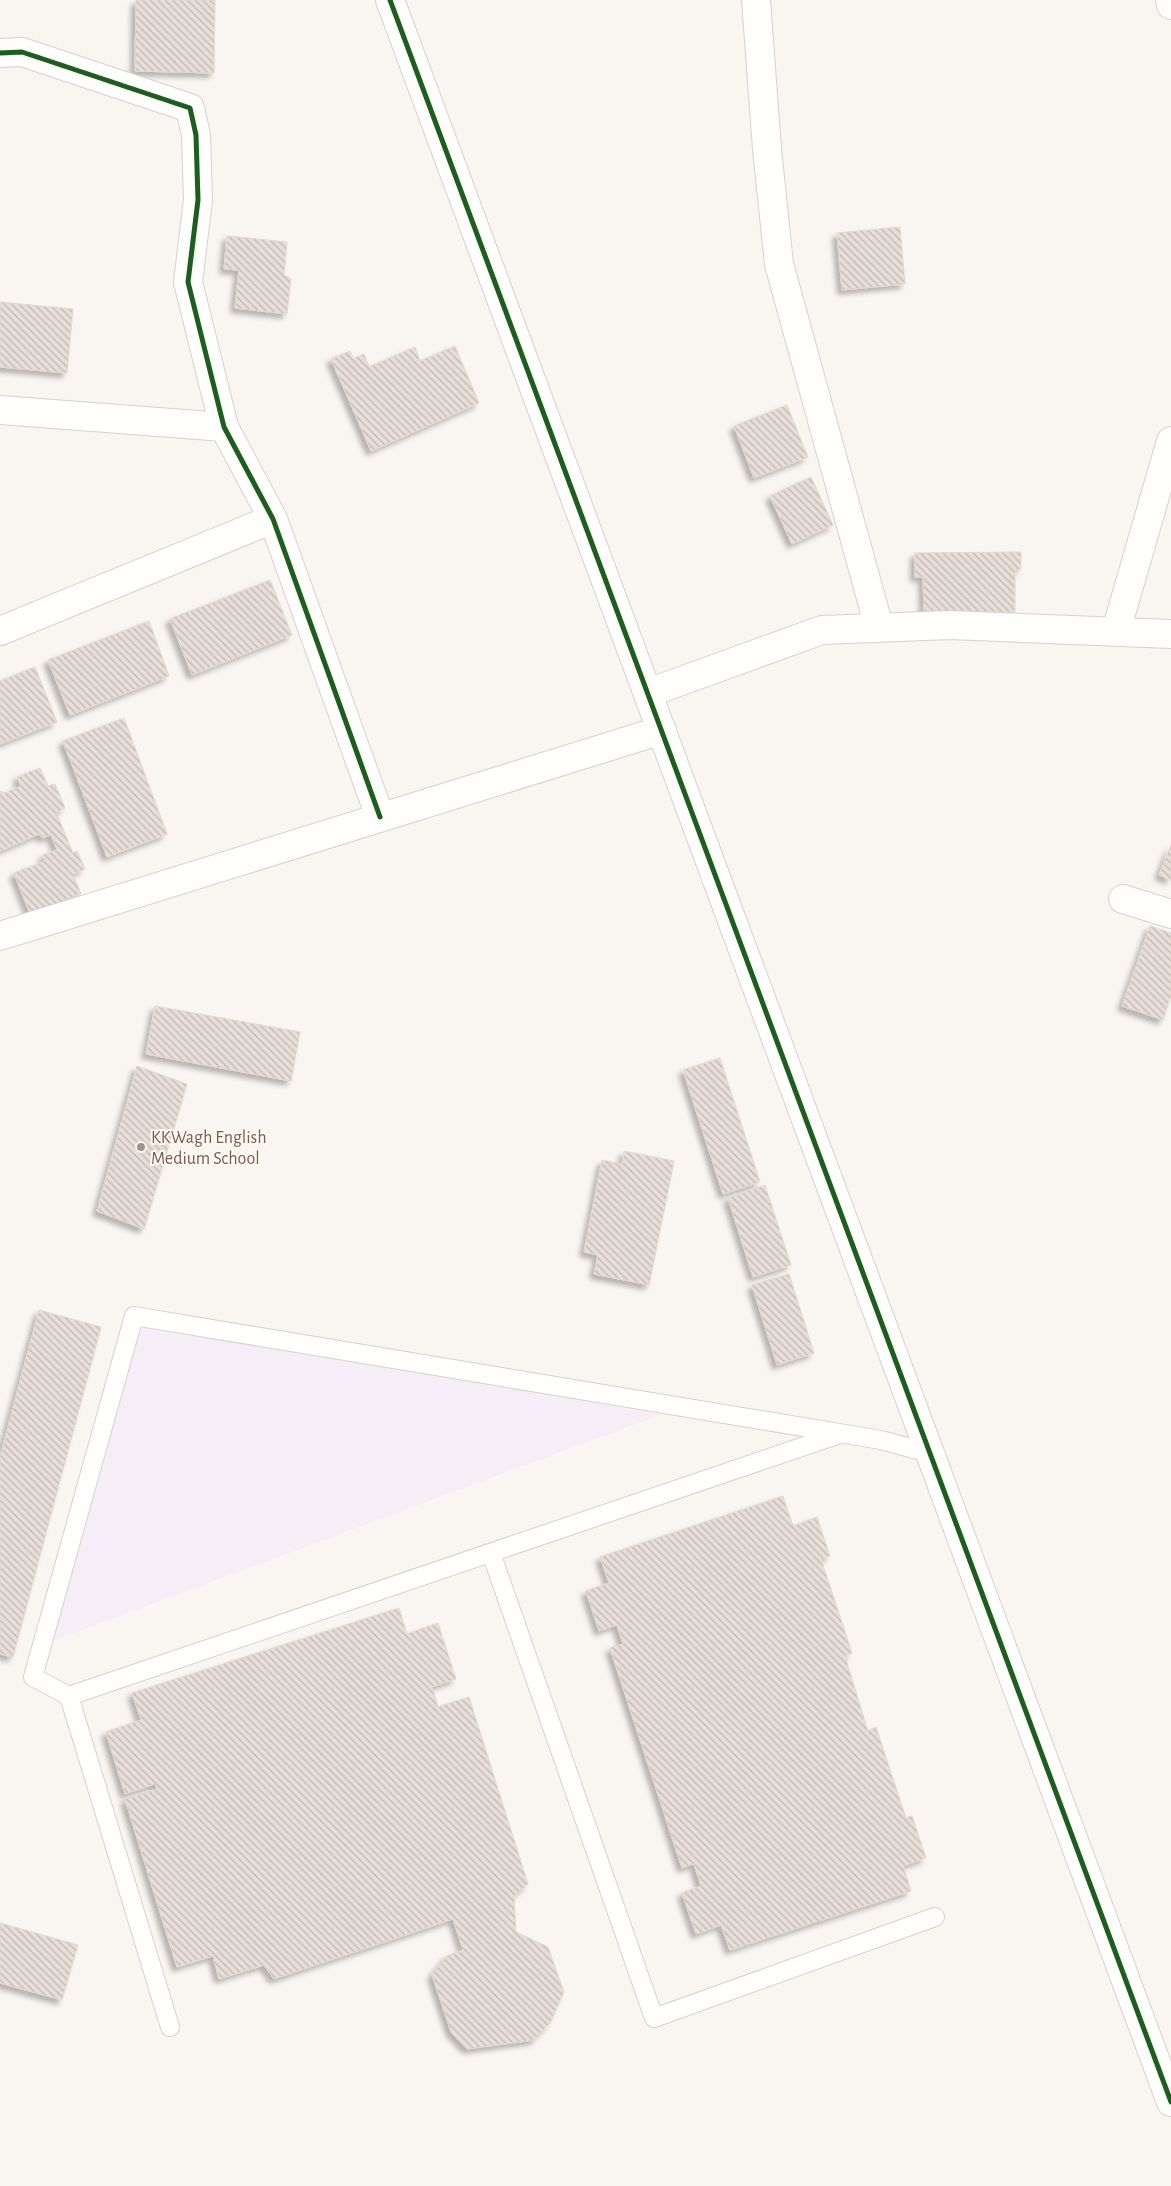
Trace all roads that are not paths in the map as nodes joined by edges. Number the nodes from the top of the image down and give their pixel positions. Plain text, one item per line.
1 (390, 0) edge
2 (756, 0) edge
3 (1170, 0) edge
4 (1171, 5) edge
5 (0, 53) edge
6 (0, 410) edge
7 (224, 427) junction
8 (1171, 442) edge
9 (273, 519) junction
10 (879, 627) junction
11 (0, 631) edge
12 (1116, 632) junction
13 (1171, 634) edge
14 (648, 693) junction
15 (662, 730) junction
16 (380, 817) junction
17 (1123, 899) dead end
18 (1171, 914) edge
19 (0, 936) edge
20 (843, 1434) junction
21 (929, 1452) junction
22 (491, 1553) junction
23 (69, 1696) junction
24 (934, 1917) dead end
25 (170, 2027) dead end
26 (1171, 2102) edge

1 - 14 street
2 - 10 street
3 - 4 street
5 - 7 street
6 - 7 street
7 - 9 street
8 - 12 street
9 - 11 street
9 - 16 street
10 - 12 street
10 - 14 street
12 - 13 street
14 - 15 street
15 - 16 street
15 - 21 street
16 - 19 street
17 - 18 street
20 - 21 lane
20 - 22 lane
20 - 23 lane
21 - 26 street
22 - 23 lane
22 - 24 lane
23 - 25 lane

